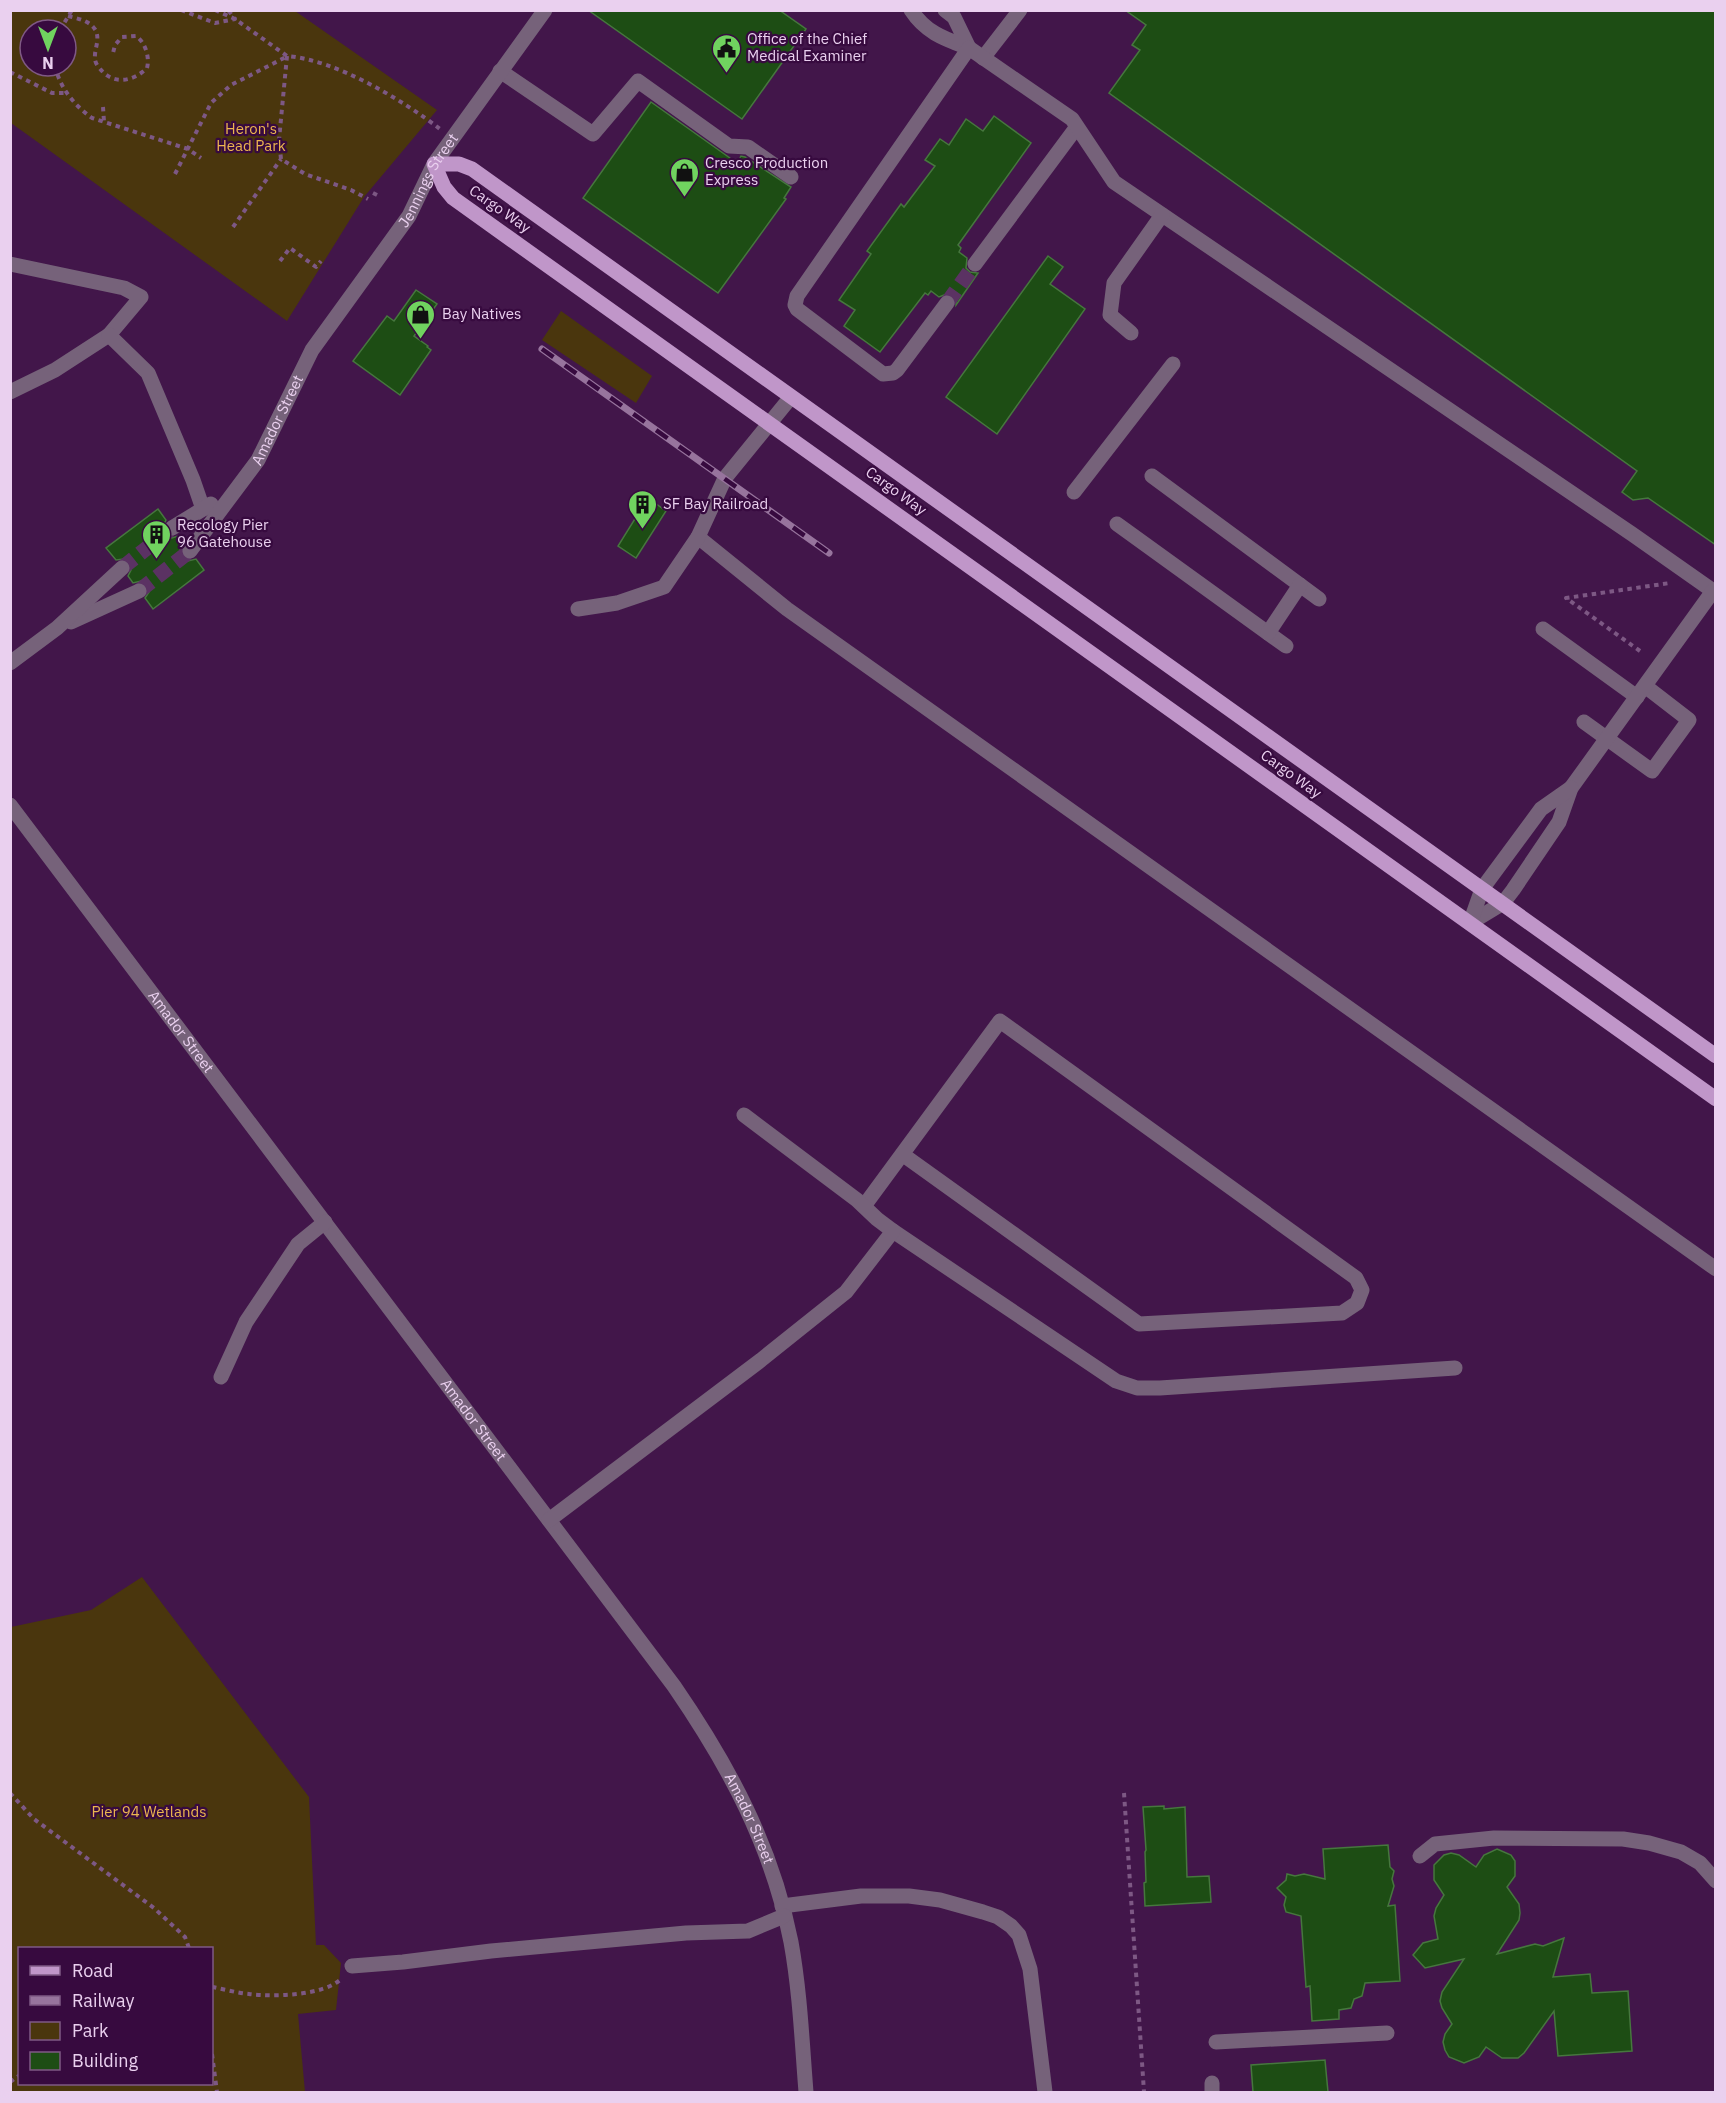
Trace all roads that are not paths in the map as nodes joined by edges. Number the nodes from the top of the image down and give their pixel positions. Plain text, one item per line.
1 (545, 10) edge
2 (911, 10) edge
3 (945, 10) edge
4 (1020, 10) edge
5 (969, 48) junction
6 (983, 58) junction
7 (500, 72) junction
8 (1076, 128) junction
9 (434, 164) junction
10 (791, 177) dead end
11 (1162, 215) junction
12 (10, 264) edge
13 (975, 264) tunnel mouth
14 (947, 303) tunnel mouth
15 (1131, 333) dead end
16 (108, 335) junction
17 (312, 350) joint
18 (1173, 364) dead end
19 (10, 392) edge
20 (791, 397) junction
21 (771, 423) junction
22 (1152, 476) dead end
23 (237, 489) junction
24 (1074, 492) dead end
25 (203, 509) junction
26 (1117, 524) dead end
27 (172, 528) tunnel mouth
28 (698, 537) junction
29 (190, 551) tunnel mouth
30 (122, 568) tunnel mouth
31 (1300, 585) junction
32 (139, 591) tunnel mouth
33 (1714, 592) edge
34 (1319, 599) dead end
35 (578, 609) dead end
36 (57, 628) junction
37 (1544, 629) dead end
38 (1268, 633) junction
39 (1286, 646) dead end
40 (10, 663) edge
41 (1641, 692) junction
42 (1584, 722) dead end
43 (1608, 738) junction
44 (1571, 788) junction
45 (10, 805) edge
46 (1482, 889) junction
47 (1503, 903) junction
48 (1470, 923) junction
49 (1716, 1056) edge
50 (1716, 1099) edge
51 (744, 1115) dead end
52 (902, 1154) junction
53 (864, 1206) junction
54 (325, 1222) junction
55 (893, 1231) junction
56 (1716, 1269) edge
57 (1455, 1368) dead end
58 (221, 1377) dead end
59 (549, 1520) junction
60 (1419, 1856) dead end
61 (1716, 1881) edge
62 (783, 1911) junction
63 (352, 1966) road end
64 (1387, 2033) dead end
65 (1216, 2042) dead end
66 (806, 2092) edge
67 (1045, 2092) edge

1 - 7 street, Jennings Street
2 - 5 street
3 - 5 street
4 - 6 street
5 - 6 street
5 - 14 street
6 - 8 street
7 - 9 street, Jennings Street
7 - 10 street
8 - 11 street
8 - 13 street
9 - 17 street, Jennings Street
9 - 20 main road, Cargo Way
9 - 21 main road, Cargo Way
11 - 15 street
11 - 33 street
12 - 16 street
16 - 19 street
16 - 25 street
17 - 23 street, Amador Street
18 - 24 street
20 - 21 street
20 - 46 main road, Cargo Way
21 - 28 street
21 - 48 main road, Cargo Way
22 - 31 street
23 - 25 street, Amador Street
23 - 29 street, Amador Street
25 - 27 street, Amador Street
26 - 38 street
28 - 35 street
28 - 56 street
30 - 36 street
31 - 34 street
31 - 38 street
32 - 36 street
33 - 41 street
36 - 40 street
37 - 41 street
38 - 39 street
41 - 43 street
41 - 43 street
42 - 43 street
43 - 44 street
44 - 46 street
44 - 47 street
45 - 54 street, Amador Street
46 - 47 main road, Cargo Way
46 - 48 street
47 - 48 street
47 - 49 main road, Cargo Way
48 - 50 main road, Cargo Way
51 - 53 street
52 - 52 street
52 - 53 street
53 - 55 street
54 - 58 street
54 - 59 street, Amador Street
55 - 57 street
55 - 59 street
59 - 62 street, Amador Street
60 - 61 street
62 - 63 street
62 - 66 street, Amador Street
62 - 67 street
64 - 65 street

